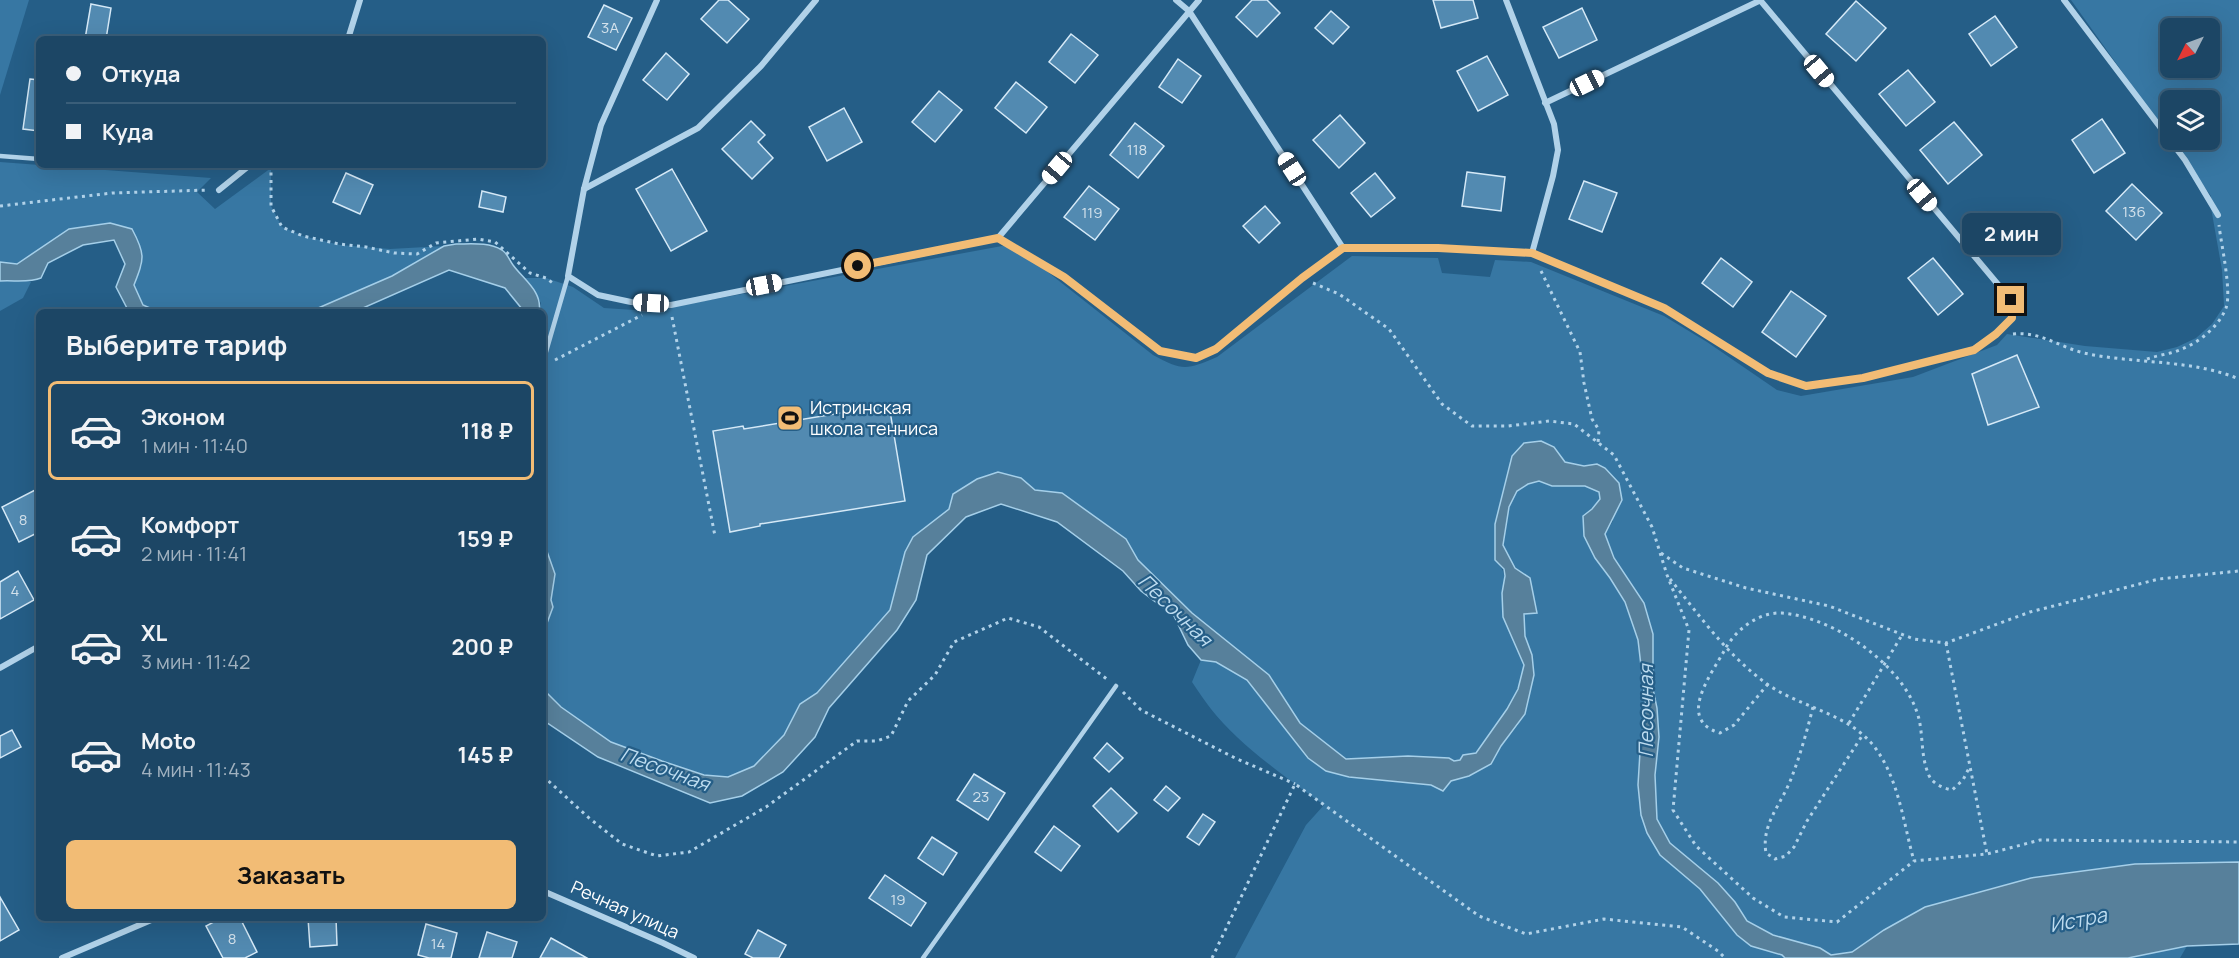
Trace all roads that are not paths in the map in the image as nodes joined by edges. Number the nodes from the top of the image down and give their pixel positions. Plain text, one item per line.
1 (360, 0) edge
2 (657, 0) edge
3 (816, 0) edge
4 (1176, 0) edge
5 (1199, 0) edge
6 (1506, 0) edge
7 (1760, 0) edge
8 (2064, 0) edge
9 (1189, 11) junction
10 (349, 36) edge
11 (1545, 103) junction
12 (0, 156) edge
13 (36, 159) edge
14 (246, 168) edge
15 (584, 189) junction
16 (219, 190) road end
17 (2218, 215) road end
18 (998, 238) junction
19 (1343, 248) junction
20 (1532, 253) junction
21 (568, 276) junction
22 (546, 352) edge
23 (36, 648) edge
24 (0, 668) edge
25 (1116, 686) road end
26 (546, 892) edge
27 (149, 921) edge
28 (62, 958) edge
29 (694, 958) edge
30 (923, 958) edge

1 - 10 street
2 - 15 street
3 - 15 street
4 - 9 street
5 - 9 street
6 - 11 street
7 - 11 street
7 - 20 street
8 - 17 street
9 - 18 street
9 - 19 street
11 - 20 street
12 - 13 lane
14 - 16 street
15 - 21 street
18 - 19 street
18 - 21 street
19 - 20 street
21 - 22 lane
23 - 24 street
25 - 30 lane
26 - 29 street, Речная улица
27 - 28 street

